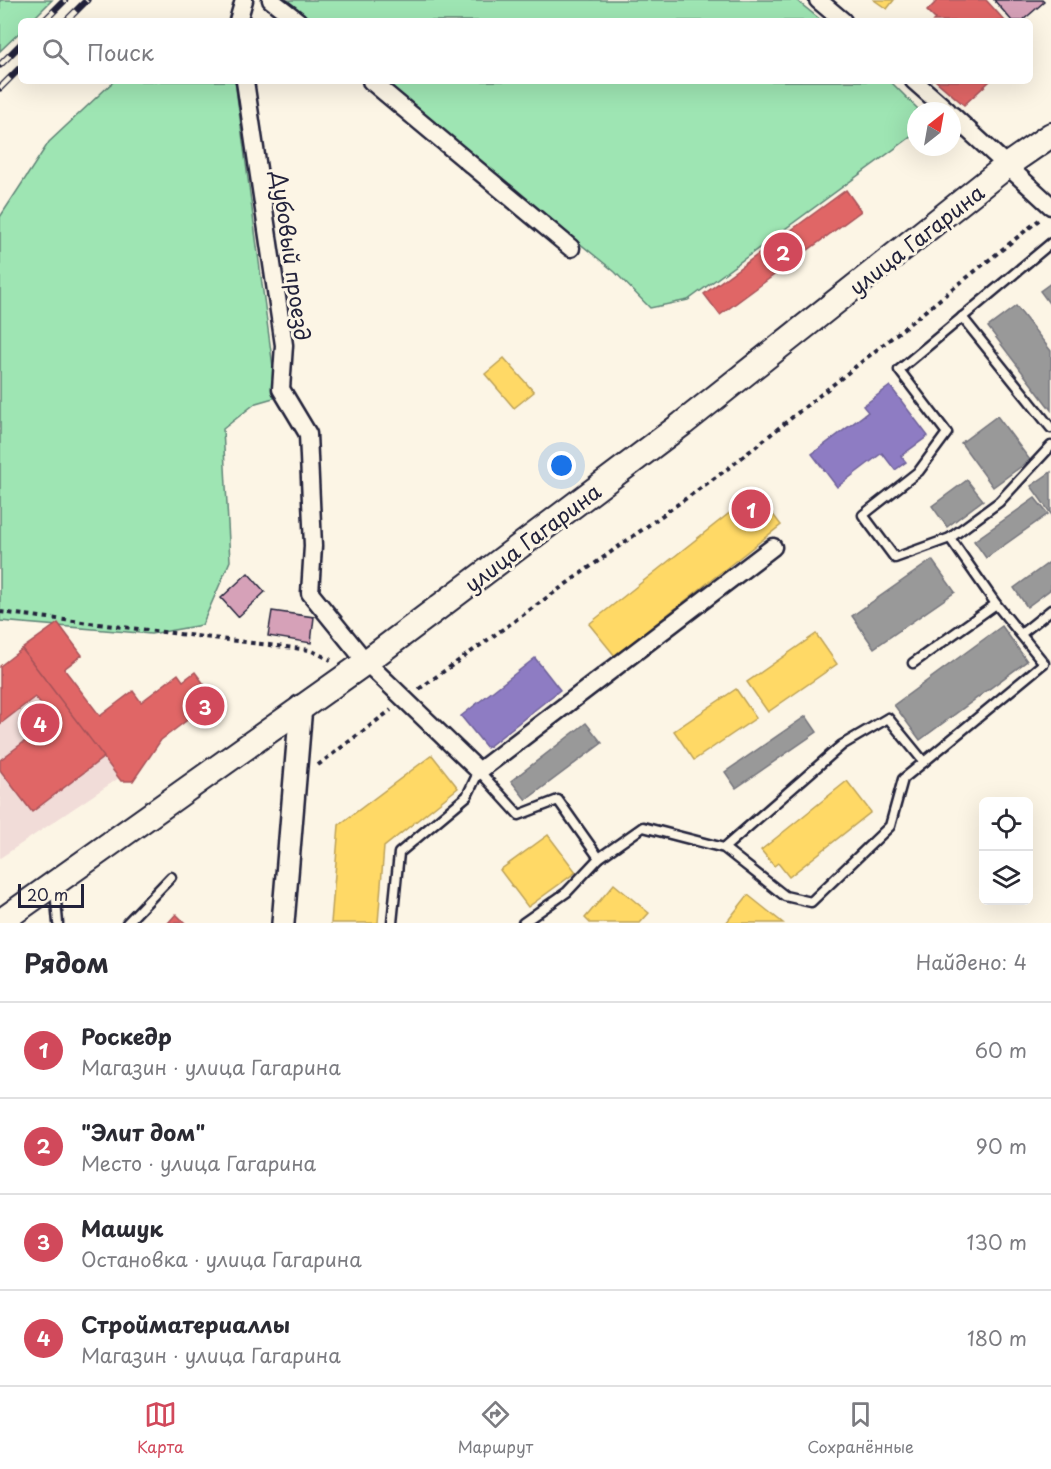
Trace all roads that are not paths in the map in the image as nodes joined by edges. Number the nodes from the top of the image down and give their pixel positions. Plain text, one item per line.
1 (244, 0) edge
2 (271, 0) edge
3 (818, 0) edge
4 (238, 18) edge
5 (294, 18) edge
6 (839, 18) edge
7 (245, 84) edge
8 (375, 84) edge
9 (917, 84) edge
10 (938, 102) edge
11 (961, 123) edge
12 (1051, 135) edge
13 (1009, 165) junction
14 (1046, 211) edge
15 (1051, 243) edge
16 (571, 248) dead end
17 (962, 317) junction
18 (1051, 428) edge
19 (1051, 446) edge
20 (950, 538) junction
21 (773, 547) dead end
22 (996, 604) junction
23 (1051, 610) edge
24 (1021, 634) junction
25 (913, 663) dead end
26 (360, 667) junction
27 (301, 706) junction
28 (924, 762) junction
29 (479, 771) junction
30 (724, 848) junction
31 (599, 858) junction
32 (65, 876) junction
33 (171, 877) dead end
34 (0, 922) edge
35 (58, 923) edge
36 (127, 923) edge
37 (283, 923) edge
38 (393, 923) edge
39 (523, 923) edge

1 - 4 street
2 - 5 street
3 - 6 street
7 - 26 street, Дубовый проезд
8 - 16 street
9 - 10 street
11 - 13 street
12 - 13 main road, улица Гагарина
13 - 14 street
13 - 26 main road, улица Гагарина
15 - 17 lane
17 - 18 lane
17 - 20 lane
19 - 20 lane
20 - 22 lane
21 - 29 street
22 - 24 lane
22 - 25 lane
23 - 24 lane
24 - 28 lane
26 - 27 main road, улица Гагарина
26 - 29 street, Дубовый проезд
27 - 32 main road, улица Гагарина
27 - 37 street
28 - 30 lane
28 - 30 lane
29 - 31 lane
29 - 38 lane
30 - 31 lane
31 - 39 lane
32 - 34 main road, улица Гагарина
32 - 35 lane
33 - 36 lane

